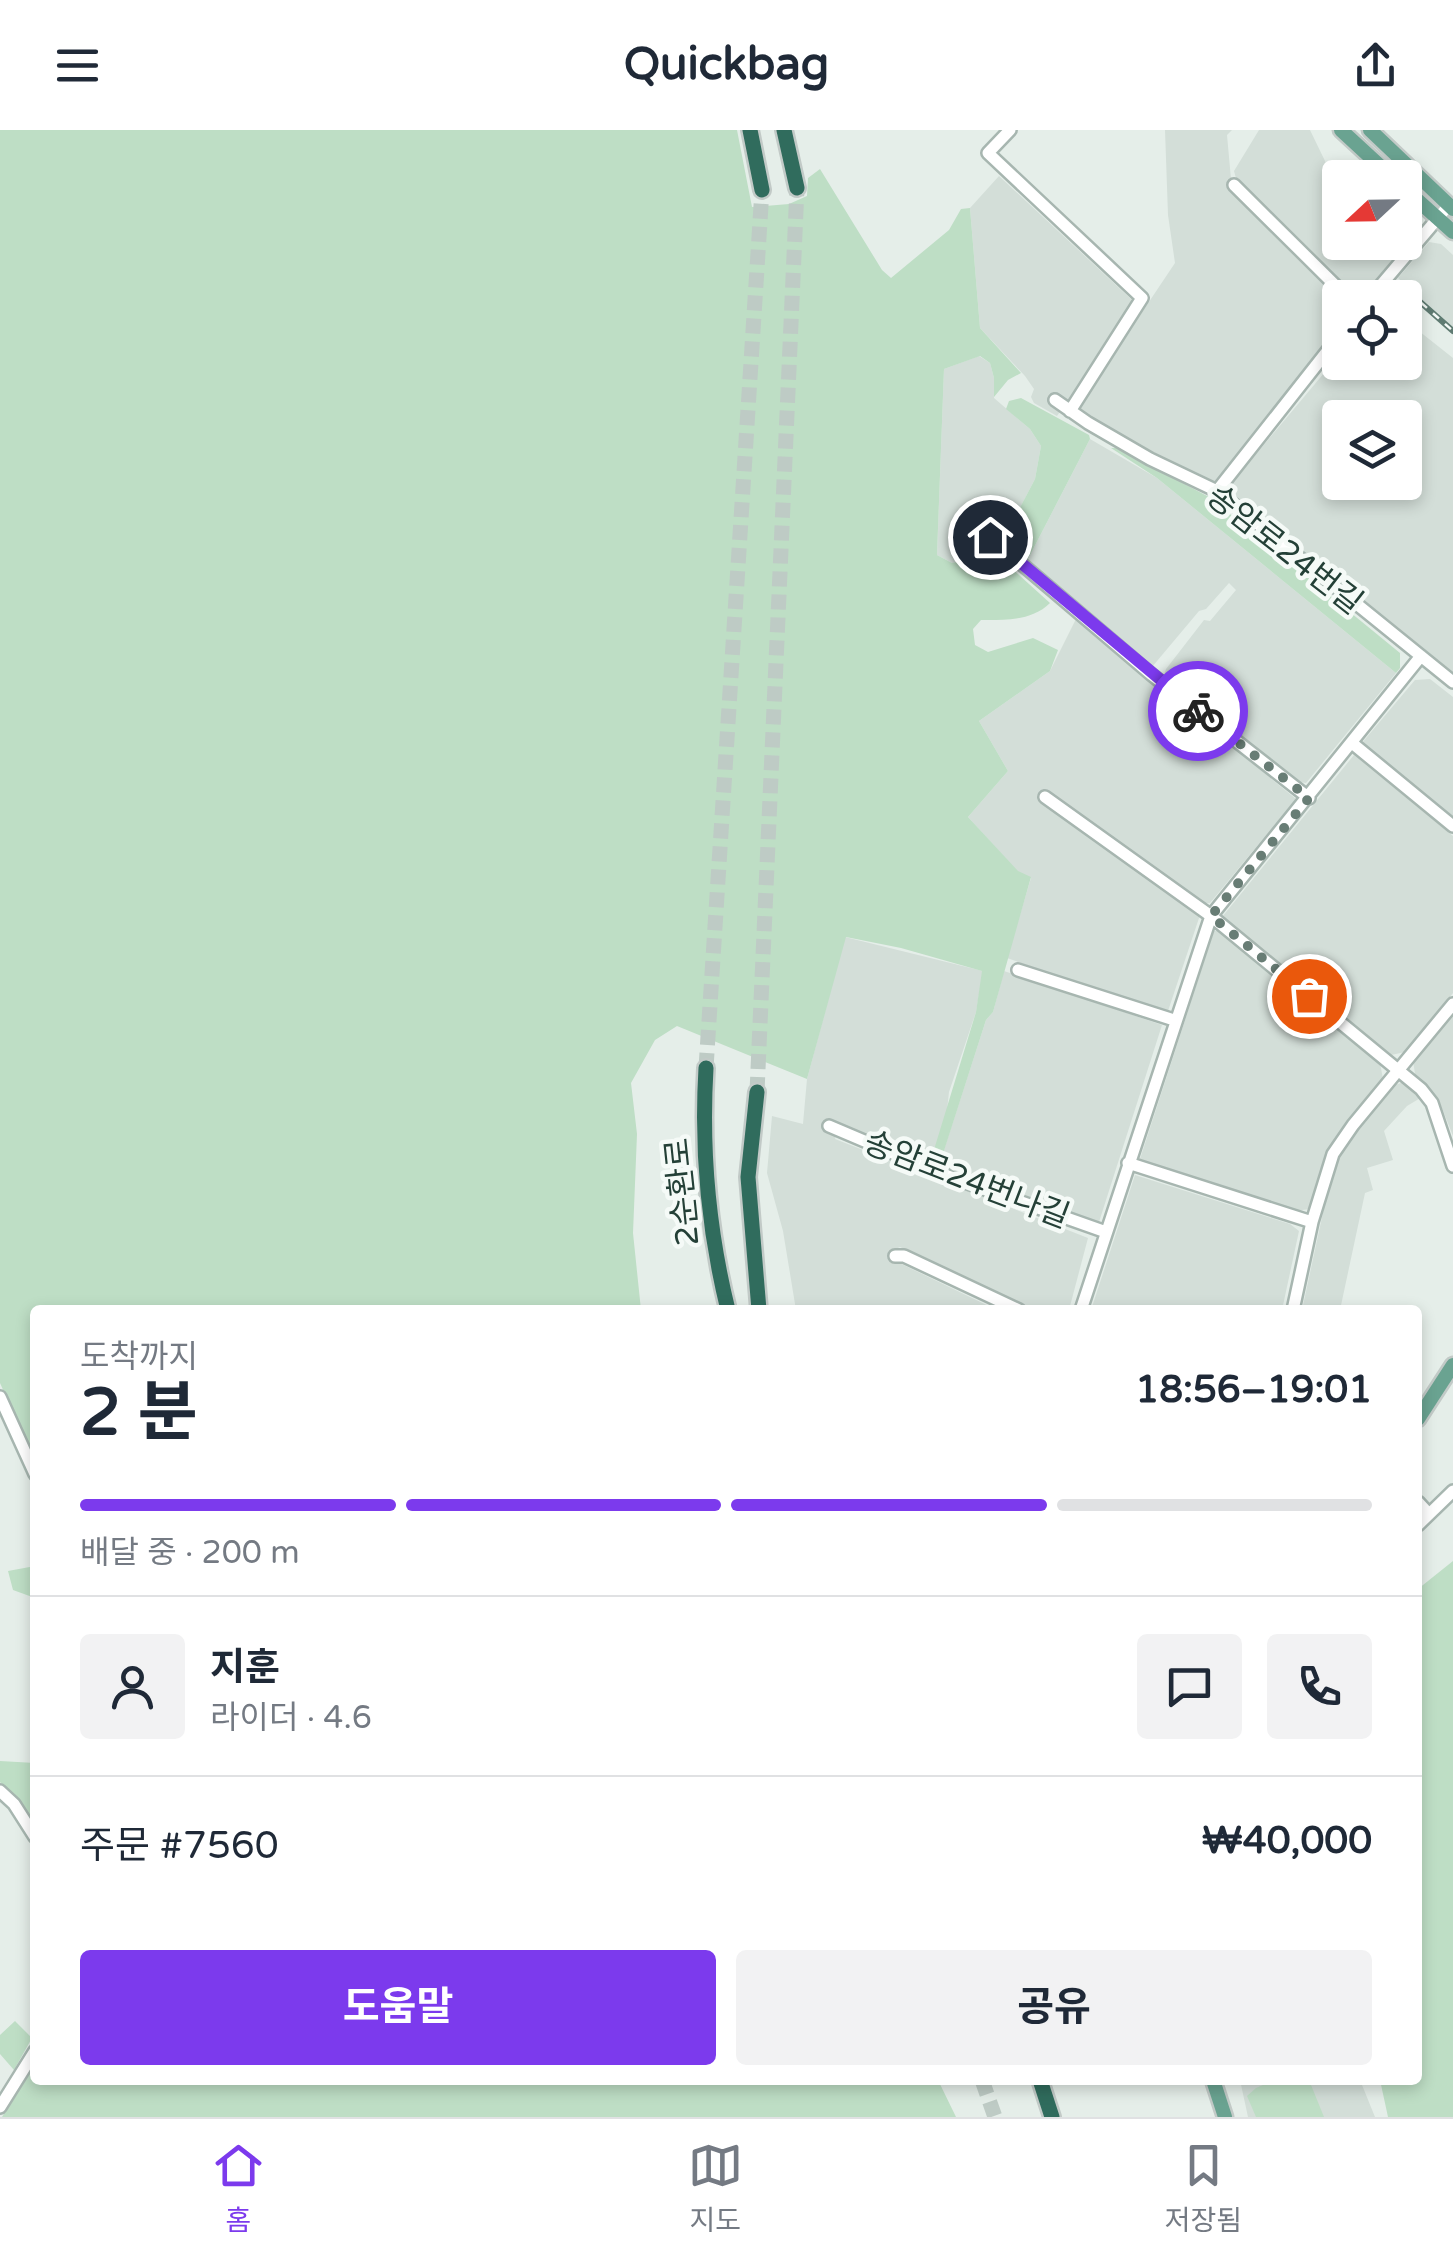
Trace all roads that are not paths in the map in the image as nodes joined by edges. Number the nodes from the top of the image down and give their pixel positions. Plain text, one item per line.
1 (750, 130) edge
2 (784, 130) edge
3 (1010, 130) edge
4 (1341, 130) edge
5 (1370, 130) edge
6 (1373, 160) edge
7 (1234, 185) dead end
8 (797, 188) tunnel mouth
9 (762, 190) tunnel mouth
10 (1422, 204) edge
11 (1451, 207) edge
12 (1437, 218) junction
13 (1453, 232) edge
14 (1330, 280) edge
15 (1385, 280) edge
16 (1322, 358) edge
17 (1055, 400) dead end
18 (1070, 412) junction
19 (1217, 491) junction
20 (990, 537) dead end
21 (1421, 656) junction
22 (1453, 682) edge
23 (1352, 743) junction
24 (1045, 798) dead end
25 (1309, 798) junction
26 (1453, 826) edge
27 (1211, 916) junction
28 (1018, 970) dead end
29 (1453, 1004) edge
30 (1174, 1020) junction
31 (706, 1068) tunnel mouth
32 (1400, 1071) junction
33 (757, 1092) tunnel mouth
34 (829, 1126) dead end
35 (1128, 1163) junction
36 (1453, 1166) edge
37 (1312, 1222) junction
38 (1106, 1232) junction
39 (895, 1256) dead end
40 (727, 1305) edge
41 (759, 1305) edge
42 (1007, 1305) edge
43 (1084, 1305) edge
44 (1294, 1305) edge
45 (1453, 1365) edge
46 (0, 1397) edge
47 (1422, 1412) edge
48 (30, 1463) edge
49 (1453, 1491) edge
50 (1422, 1506) edge
51 (1429, 1514) junction
52 (1422, 1521) edge
53 (0, 1791) edge
54 (30, 1830) edge
55 (30, 2059) edge
56 (1042, 2085) edge
57 (1215, 2085) edge
58 (0, 2107) edge
59 (1052, 2117) edge
60 (1226, 2117) edge

1 - 9 highway
2 - 8 highway
3 - 18 street
4 - 6 main road
5 - 11 main road
7 - 14 street
10 - 12 main road
11 - 12 street
12 - 13 main road
12 - 15 street
16 - 19 street
17 - 18 street, 송암로24번길
18 - 19 street, 송암로24번길
19 - 21 street, 송암로24번길
20 - 25 street
21 - 22 street, 송암로24번길
21 - 23 street, 송암로24번나길
23 - 25 street, 송암로24번나길
23 - 26 street
24 - 27 street
25 - 27 street, 송암로24번나길
27 - 30 street, 송암로24번나길
27 - 32 street
28 - 30 street
29 - 32 street
30 - 35 street, 송암로24번나길
31 - 40 highway, 2순환로
32 - 36 street
32 - 37 street
33 - 41 highway, 2순환로
34 - 38 street, 송암로24번나길
35 - 37 street
35 - 38 street, 송암로24번나길
37 - 44 street
38 - 43 street, 송암로24번나길
39 - 42 street
45 - 47 main road
46 - 48 street
49 - 51 street
50 - 51 street
51 - 52 street
53 - 54 street
55 - 58 street
56 - 59 highway
57 - 60 main road

